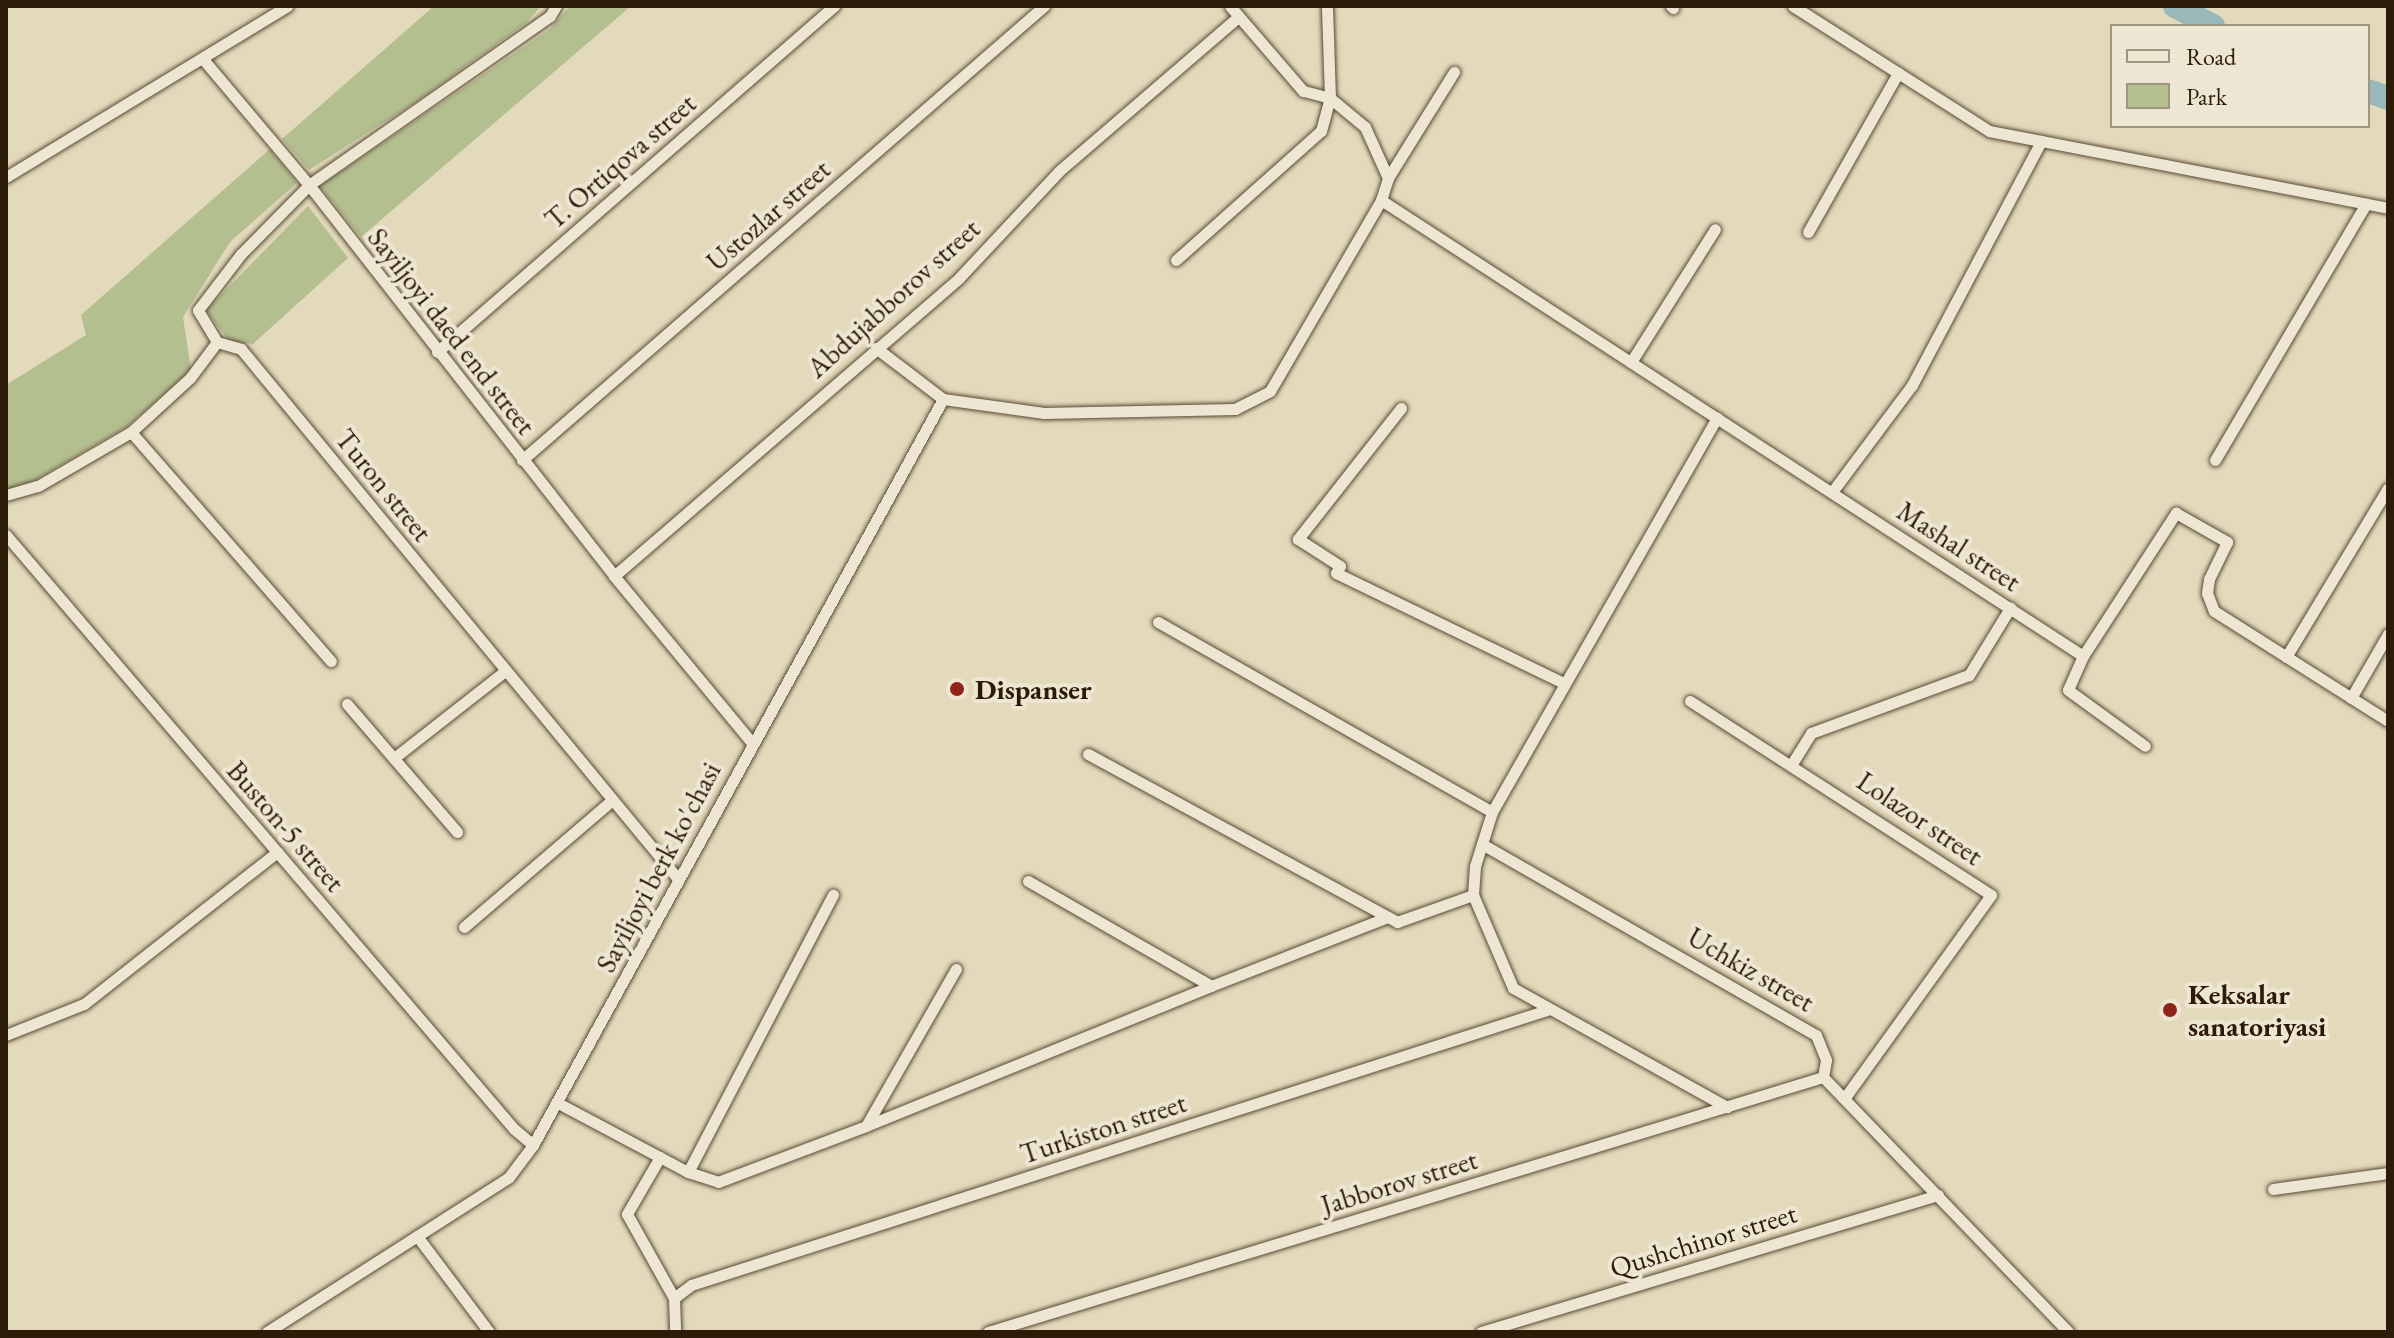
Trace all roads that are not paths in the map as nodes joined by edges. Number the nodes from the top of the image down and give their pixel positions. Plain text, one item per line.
1 (287, 6) edge
2 (556, 6) edge
3 (834, 6) edge
4 (1044, 6) edge
5 (1230, 6) edge
6 (1327, 6) edge
7 (1793, 6) edge
8 (1236, 19) junction
9 (203, 59) junction
10 (1454, 72) dead end
11 (1898, 73) junction
12 (1330, 98) junction
13 (2041, 141) junction
14 (6, 177) edge
15 (1388, 178) junction
16 (309, 185) junction
17 (1381, 200) junction
18 (2366, 204) junction
19 (2388, 208) edge
20 (1715, 229) dead end
21 (1808, 232) dead end
22 (1176, 260) dead end
23 (217, 342) junction
24 (876, 348) junction
25 (437, 352) junction
26 (1631, 362) junction
27 (943, 399) junction
28 (1401, 408) dead end
29 (1717, 418) junction
30 (131, 432) junction
31 (522, 460) junction
32 (2215, 460) dead end
33 (2388, 488) edge
34 (1832, 492) junction
35 (6, 495) edge
36 (6, 535) edge
37 (614, 576) junction
38 (2010, 608) junction
39 (1158, 622) dead end
40 (2388, 634) edge
41 (2083, 656) junction
42 (2286, 657) junction
43 (331, 661) dead end
44 (505, 671) junction
45 (1564, 683) junction
46 (2351, 698) junction
47 (1690, 701) dead end
48 (347, 704) dead end
49 (2388, 721) edge
50 (752, 743) junction
51 (2145, 746) dead end
52 (1088, 754) dead end
53 (394, 758) junction
54 (1793, 762) junction
55 (611, 801) junction
56 (1492, 812) junction
57 (457, 832) dead end
58 (1482, 844) junction
59 (277, 852) junction
60 (678, 879) junction
61 (1028, 881) dead end
62 (833, 895) dead end
63 (1473, 895) junction
64 (1388, 917) junction
65 (464, 927) dead end
66 (956, 969) dead end
67 (1211, 986) junction
68 (1550, 1009) junction
69 (6, 1035) edge
70 (1823, 1077) junction
71 (1844, 1099) junction
72 (558, 1103) junction
73 (1727, 1107) junction
74 (866, 1126) junction
75 (533, 1145) junction
76 (660, 1157) junction
77 (688, 1172) junction
78 (2388, 1173) edge
79 (2273, 1189) dead end
80 (1938, 1195) junction
81 (417, 1236) junction
82 (674, 1298) junction
83 (267, 1332) edge
84 (489, 1332) edge
85 (675, 1332) edge
86 (988, 1332) edge
87 (1481, 1332) edge
88 (2068, 1332) edge

1 - 9 street
2 - 16 street
3 - 25 street, T. Ortiqova street
4 - 31 street, Ustozlar street
5 - 8 street
6 - 12 street
7 - 11 street
8 - 12 street
8 - 24 street, Abdujabborov street
9 - 14 street
9 - 16 street, Sayiljoyi daed end street
10 - 15 street
11 - 13 street
11 - 21 street
12 - 15 street
12 - 22 street
13 - 18 street
13 - 34 street
15 - 17 street
16 - 23 street
16 - 25 street, Sayiljoyi daed end street
17 - 26 street, Mashal street
17 - 27 street
18 - 19 street
18 - 32 street
20 - 26 street
23 - 30 street
23 - 44 street, Turon street
24 - 27 street
24 - 37 street, Abdujabborov street
25 - 31 street, Sayiljoyi daed end street
26 - 29 street, Mashal street
27 - 50 street, Sayiljoyi berk ko'chasi
28 - 45 street
29 - 34 street, Mashal street
29 - 45 street
30 - 35 street
30 - 43 street
31 - 37 street, Sayiljoyi daed end street
33 - 42 street
34 - 38 street, Mashal street
36 - 59 street, Buston-5 street
37 - 50 street, Sayiljoyi daed end street
38 - 41 street, Mashal street
38 - 54 street
39 - 56 street
40 - 46 street
41 - 42 street
41 - 51 street
42 - 46 street
44 - 53 street
44 - 55 street, Turon street
45 - 56 street
46 - 49 street
47 - 54 street, Lolazor street
48 - 53 street
50 - 60 street, Sayiljoyi berk ko'chasi
52 - 64 street
53 - 57 street
54 - 71 street, Lolazor street
55 - 60 street, Turon street
55 - 65 street
56 - 58 street
58 - 63 street
58 - 70 street, Uchkiz street
59 - 69 street
59 - 75 street, Buston-5 street
60 - 72 street, Sayiljoyi berk ko'chasi
61 - 67 street
62 - 77 street
63 - 64 street
63 - 68 street
64 - 67 street
66 - 74 street
67 - 74 street
68 - 73 street
68 - 82 street, Turkiston street
70 - 71 street
70 - 73 street, Jabborov street
71 - 80 street
72 - 75 street, Sayiljoyi berk ko'chasi
72 - 76 street
73 - 86 street, Jabborov street
74 - 77 street
75 - 81 street, Sayiljoyi berk ko'chasi
76 - 77 street
76 - 82 street
78 - 79 street
80 - 87 street, Qushchinor street
80 - 88 street
81 - 83 street, Sayiljoyi berk ko'chasi
81 - 84 street
82 - 85 street

